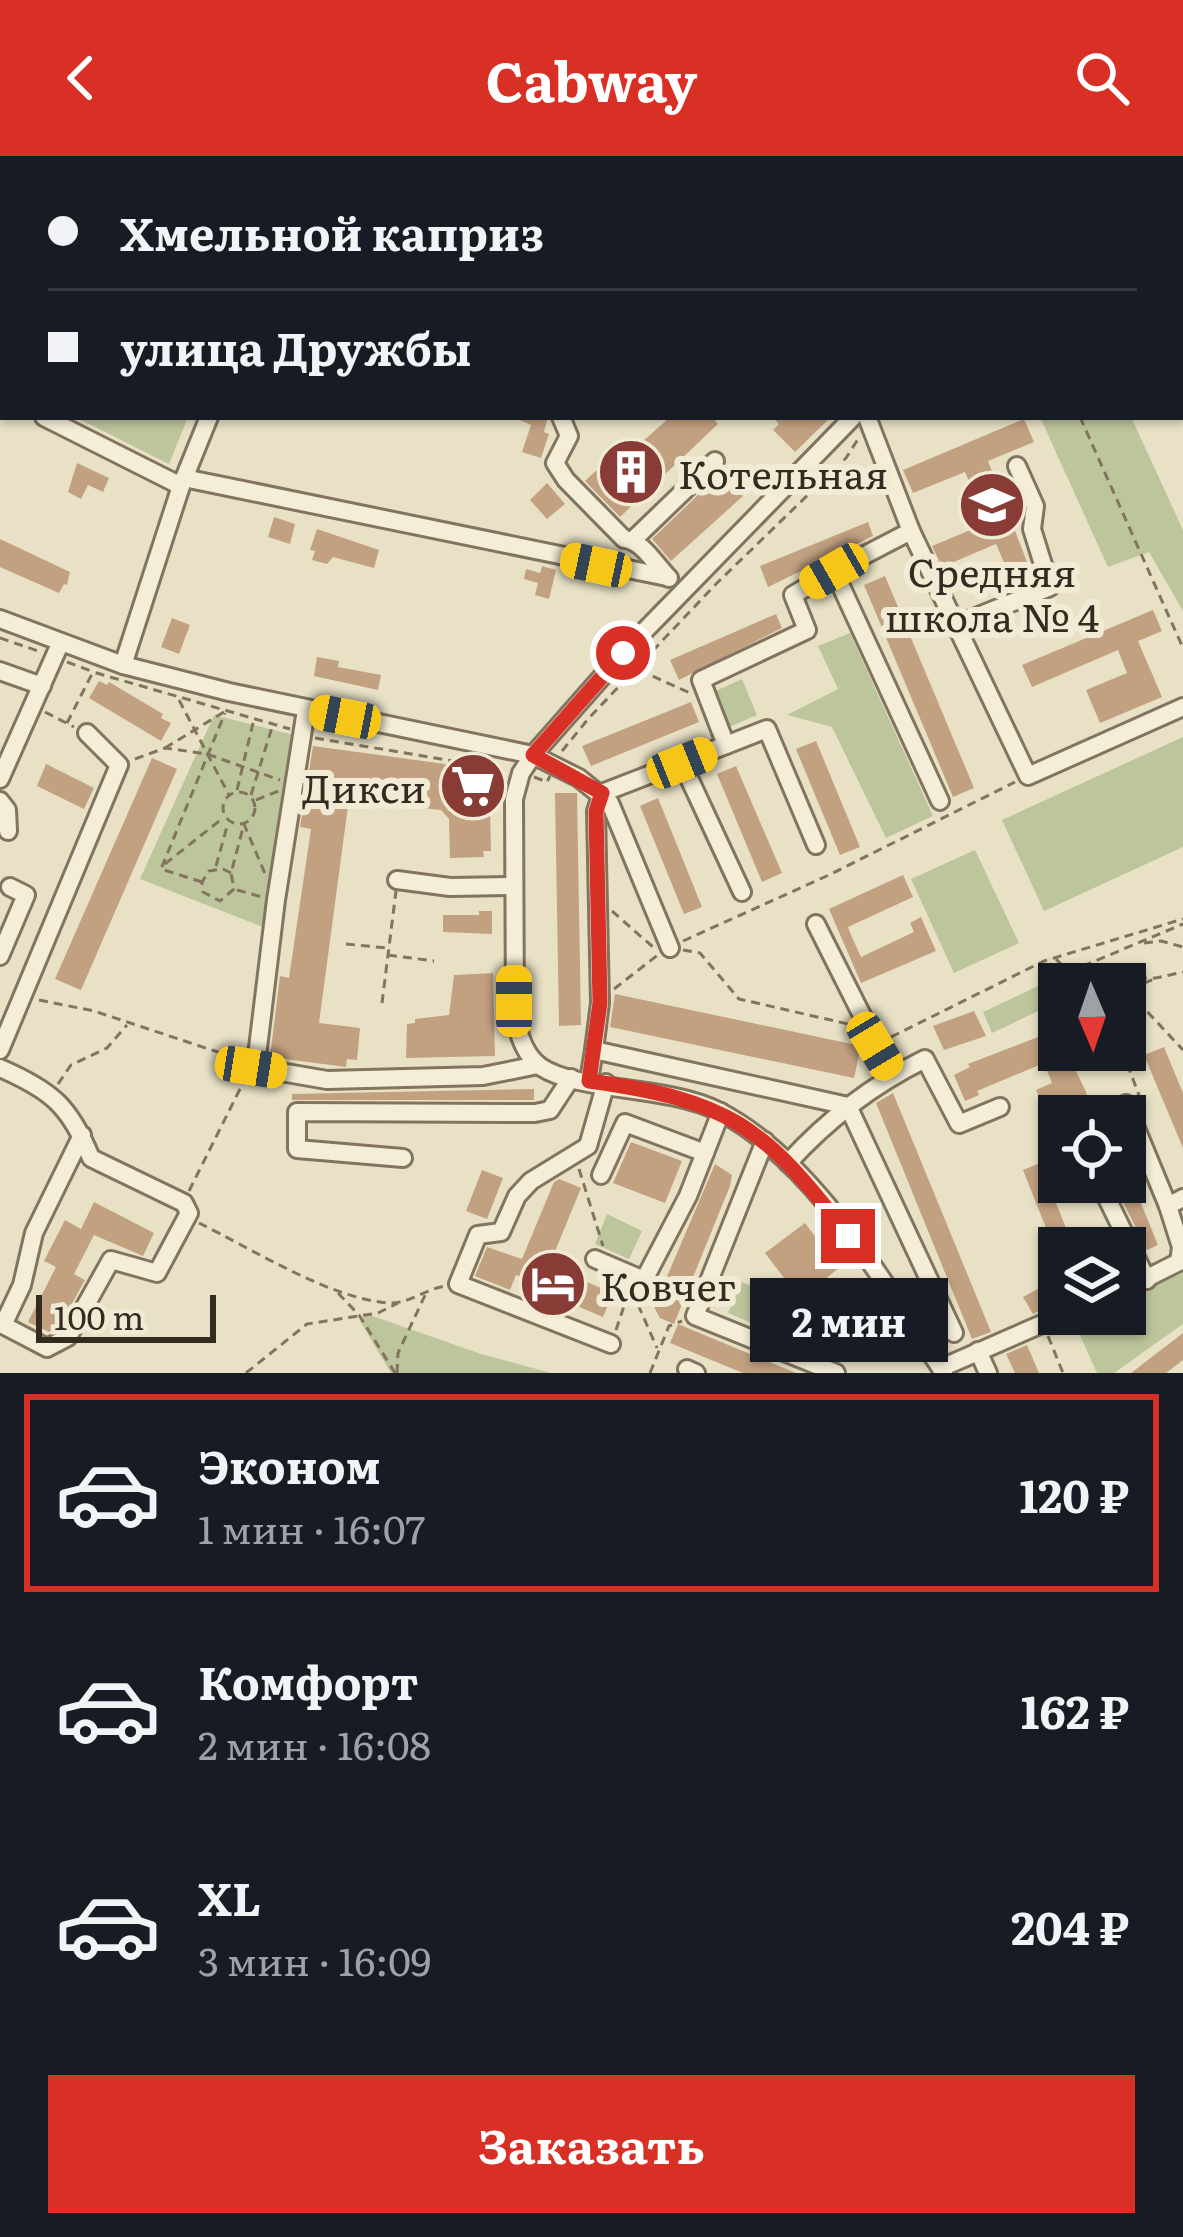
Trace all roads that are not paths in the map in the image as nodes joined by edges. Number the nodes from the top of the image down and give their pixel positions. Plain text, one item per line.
1 (50, 420) edge
2 (208, 420) edge
3 (562, 420) edge
4 (862, 420) edge
5 (863, 420) edge
6 (715, 461) dead end
7 (1017, 466) dead end
8 (183, 482) junction
9 (911, 531) junction
10 (628, 539) junction
11 (596, 565) junction
12 (834, 571) junction
13 (667, 577) junction
14 (683, 590) junction
15 (0, 619) edge
16 (954, 626) junction
17 (61, 644) junction
18 (122, 665) junction
19 (0, 671) edge
20 (42, 686) junction
21 (1183, 707) edge
22 (306, 710) junction
23 (87, 733) road end
24 (726, 745) junction
25 (533, 755) junction
26 (682, 763) junction
27 (0, 779) edge
28 (602, 793) junction
29 (0, 801) edge
30 (940, 801) dead end
31 (8, 831) dead end
32 (816, 845) road end
33 (397, 880) road end
34 (513, 886) junction
35 (10, 887) dead end
36 (742, 892) dead end
37 (816, 924) dead end
38 (665, 951) road end
39 (0, 956) edge
40 (0, 1050) edge
41 (594, 1050) junction
42 (538, 1065) junction
43 (0, 1068) edge
44 (892, 1075) junction
45 (588, 1080) junction
46 (848, 1106) junction
47 (1000, 1107) dead end
48 (721, 1112) junction
49 (82, 1135) junction
50 (765, 1141) junction
51 (1146, 1144) edge
52 (705, 1153) junction
53 (404, 1158) dead end
54 (788, 1163) junction
55 (602, 1174) dead end
56 (1175, 1202) edge
57 (1109, 1203) edge
58 (601, 1261) road end
59 (1147, 1280) joint
60 (896, 1304) junction
61 (1038, 1325) edge
62 (954, 1333) dead end
63 (847, 1337) dead end
64 (611, 1344) road end
65 (978, 1351) junction
66 (943, 1371) edge
67 (836, 1373) edge
68 (988, 1373) edge

1 - 8 street
2 - 8 street
3 - 10 street
4 - 14 street
5 - 9 street
6 - 10 street
7 - 16 street
8 - 11 street
8 - 18 street
9 - 12 street
9 - 16 street
10 - 11 street
10 - 13 street
11 - 13 street
12 - 24 street
12 - 30 street
13 - 14 street
14 - 25 street
15 - 17 street
16 - 21 street
17 - 18 street
17 - 20 street
18 - 22 street
19 - 20 street
20 - 27 street
22 - 25 street
22 - 42 street
23 - 40 street
24 - 26 street
24 - 32 street
25 - 28 street
25 - 34 street
26 - 28 street
26 - 36 street
28 - 38 street
28 - 41 street
29 - 31 street
33 - 34 street
34 - 42 street
35 - 39 street
37 - 44 street
41 - 45 street
41 - 46 street
42 - 45 street
43 - 49 street
44 - 46 street
44 - 47 street
45 - 48 street
45 - 53 street
45 - 64 street
46 - 54 street
46 - 62 street
48 - 50 street
48 - 52 street
49 - 49 street
50 - 54 street
50 - 67 street
51 - 56 street
52 - 55 street
52 - 58 street
54 - 60 street
56 - 59 street
57 - 59 street
60 - 63 street
60 - 66 street
61 - 65 street
65 - 66 street
65 - 68 street

